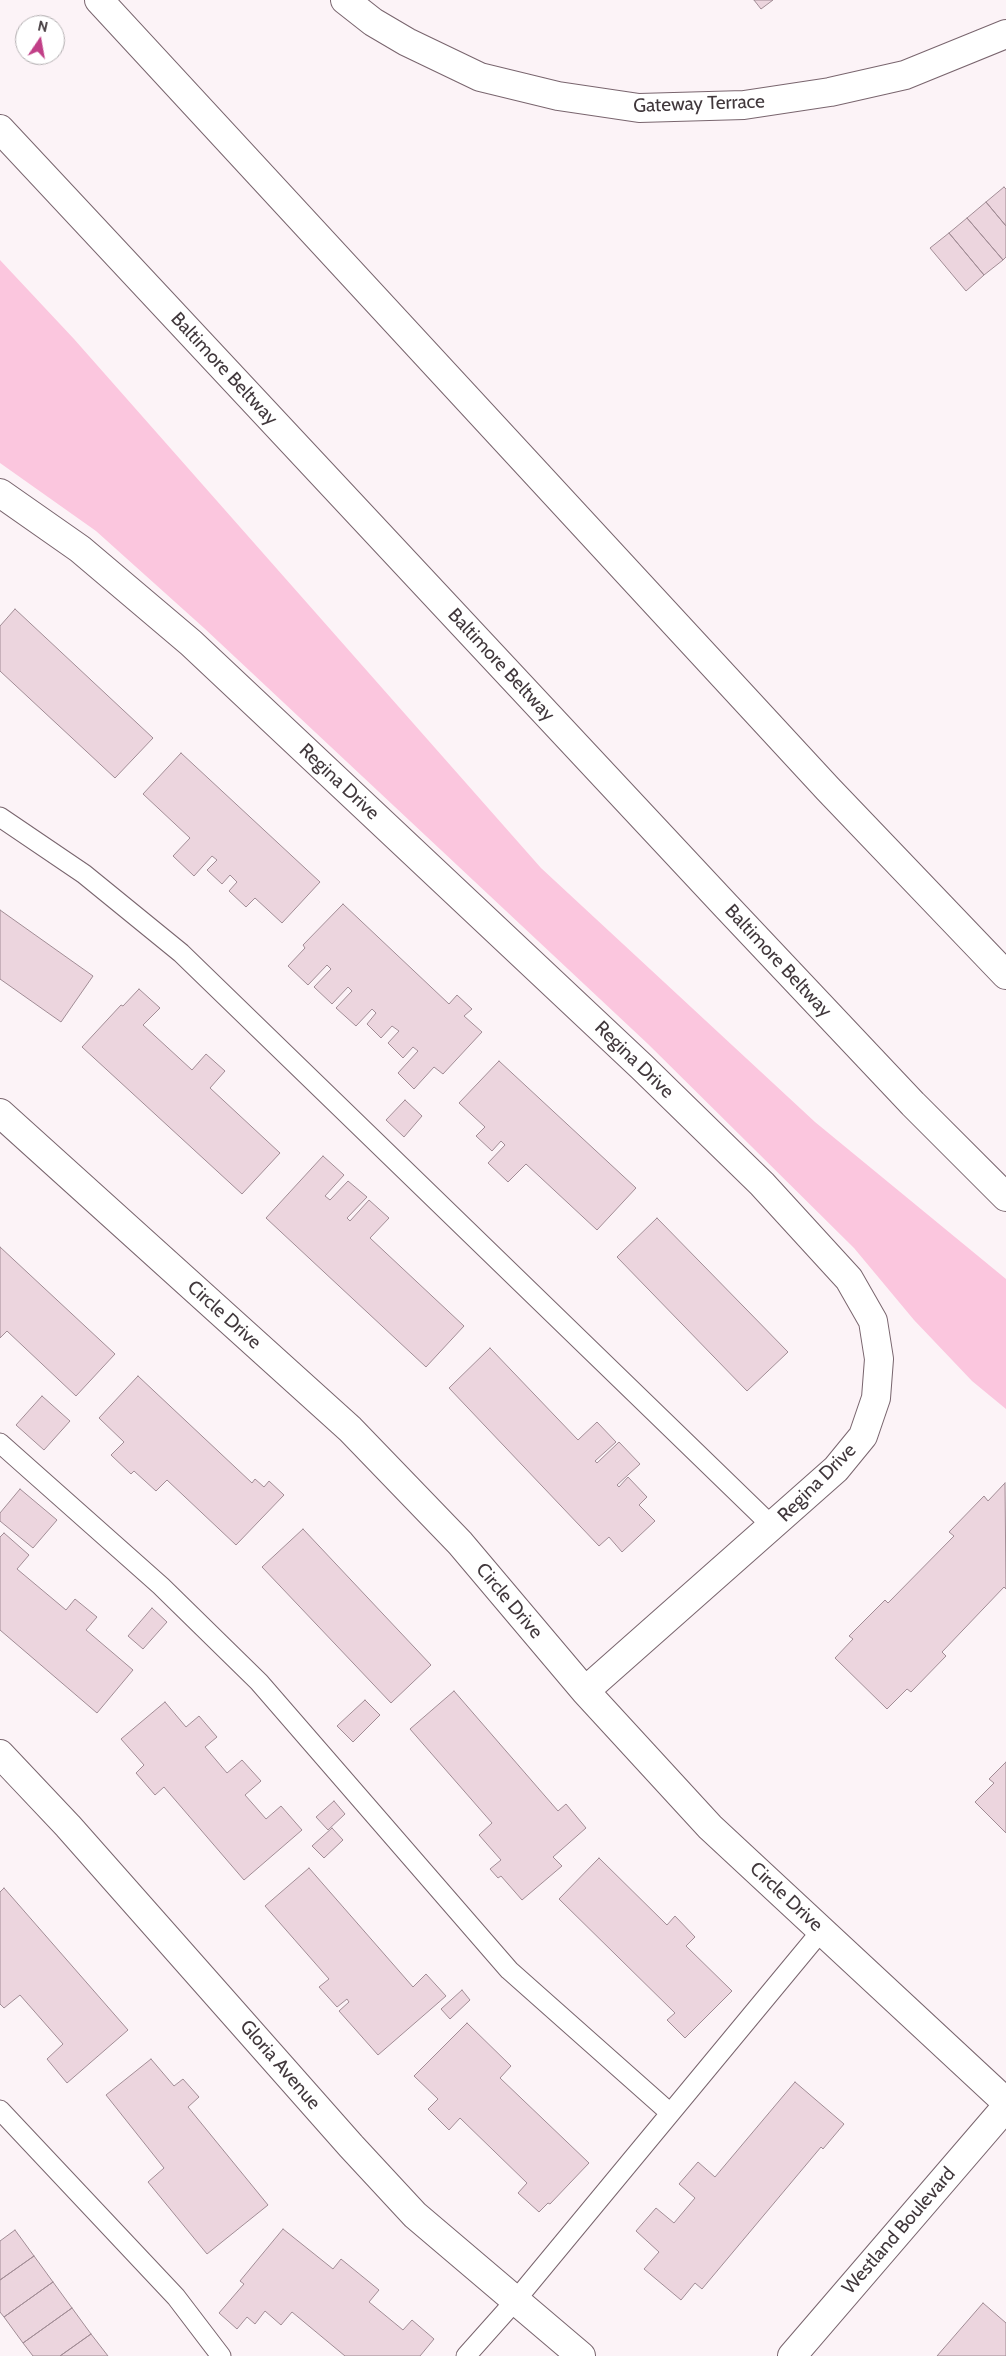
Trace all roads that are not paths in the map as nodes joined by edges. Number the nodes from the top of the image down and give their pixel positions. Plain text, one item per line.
1 (98, 0) edge
2 (345, 0) edge
3 (1006, 34) edge
4 (0, 129) edge
5 (0, 493) edge
6 (0, 817) edge
7 (1006, 974) edge
8 (0, 1113) edge
9 (1006, 1197) edge
10 (0, 1443) edge
11 (772, 1527) junction
12 (585, 1691) junction
13 (0, 1754) edge
14 (822, 1930) junction
15 (1006, 2102) edge
16 (1006, 2107) edge
17 (0, 2110) edge
18 (669, 2112) junction
19 (515, 2301) junction
20 (221, 2356) edge
21 (466, 2356) edge
22 (581, 2356) edge
23 (792, 2356) edge

1 - 7 main road
2 - 3 main road, Gateway Terrace
4 - 9 main road, Baltimore Beltway
5 - 11 main road, Regina Drive
6 - 11 lane
8 - 12 main road, Circle Drive
10 - 18 lane
11 - 12 main road, Regina Drive
12 - 14 main road, Circle Drive
13 - 19 main road, Gloria Avenue
14 - 15 main road, Circle Drive
14 - 18 lane
16 - 23 main road, Westland Boulevard
17 - 20 lane
18 - 19 lane
19 - 21 lane
19 - 22 main road, Gloria Avenue

